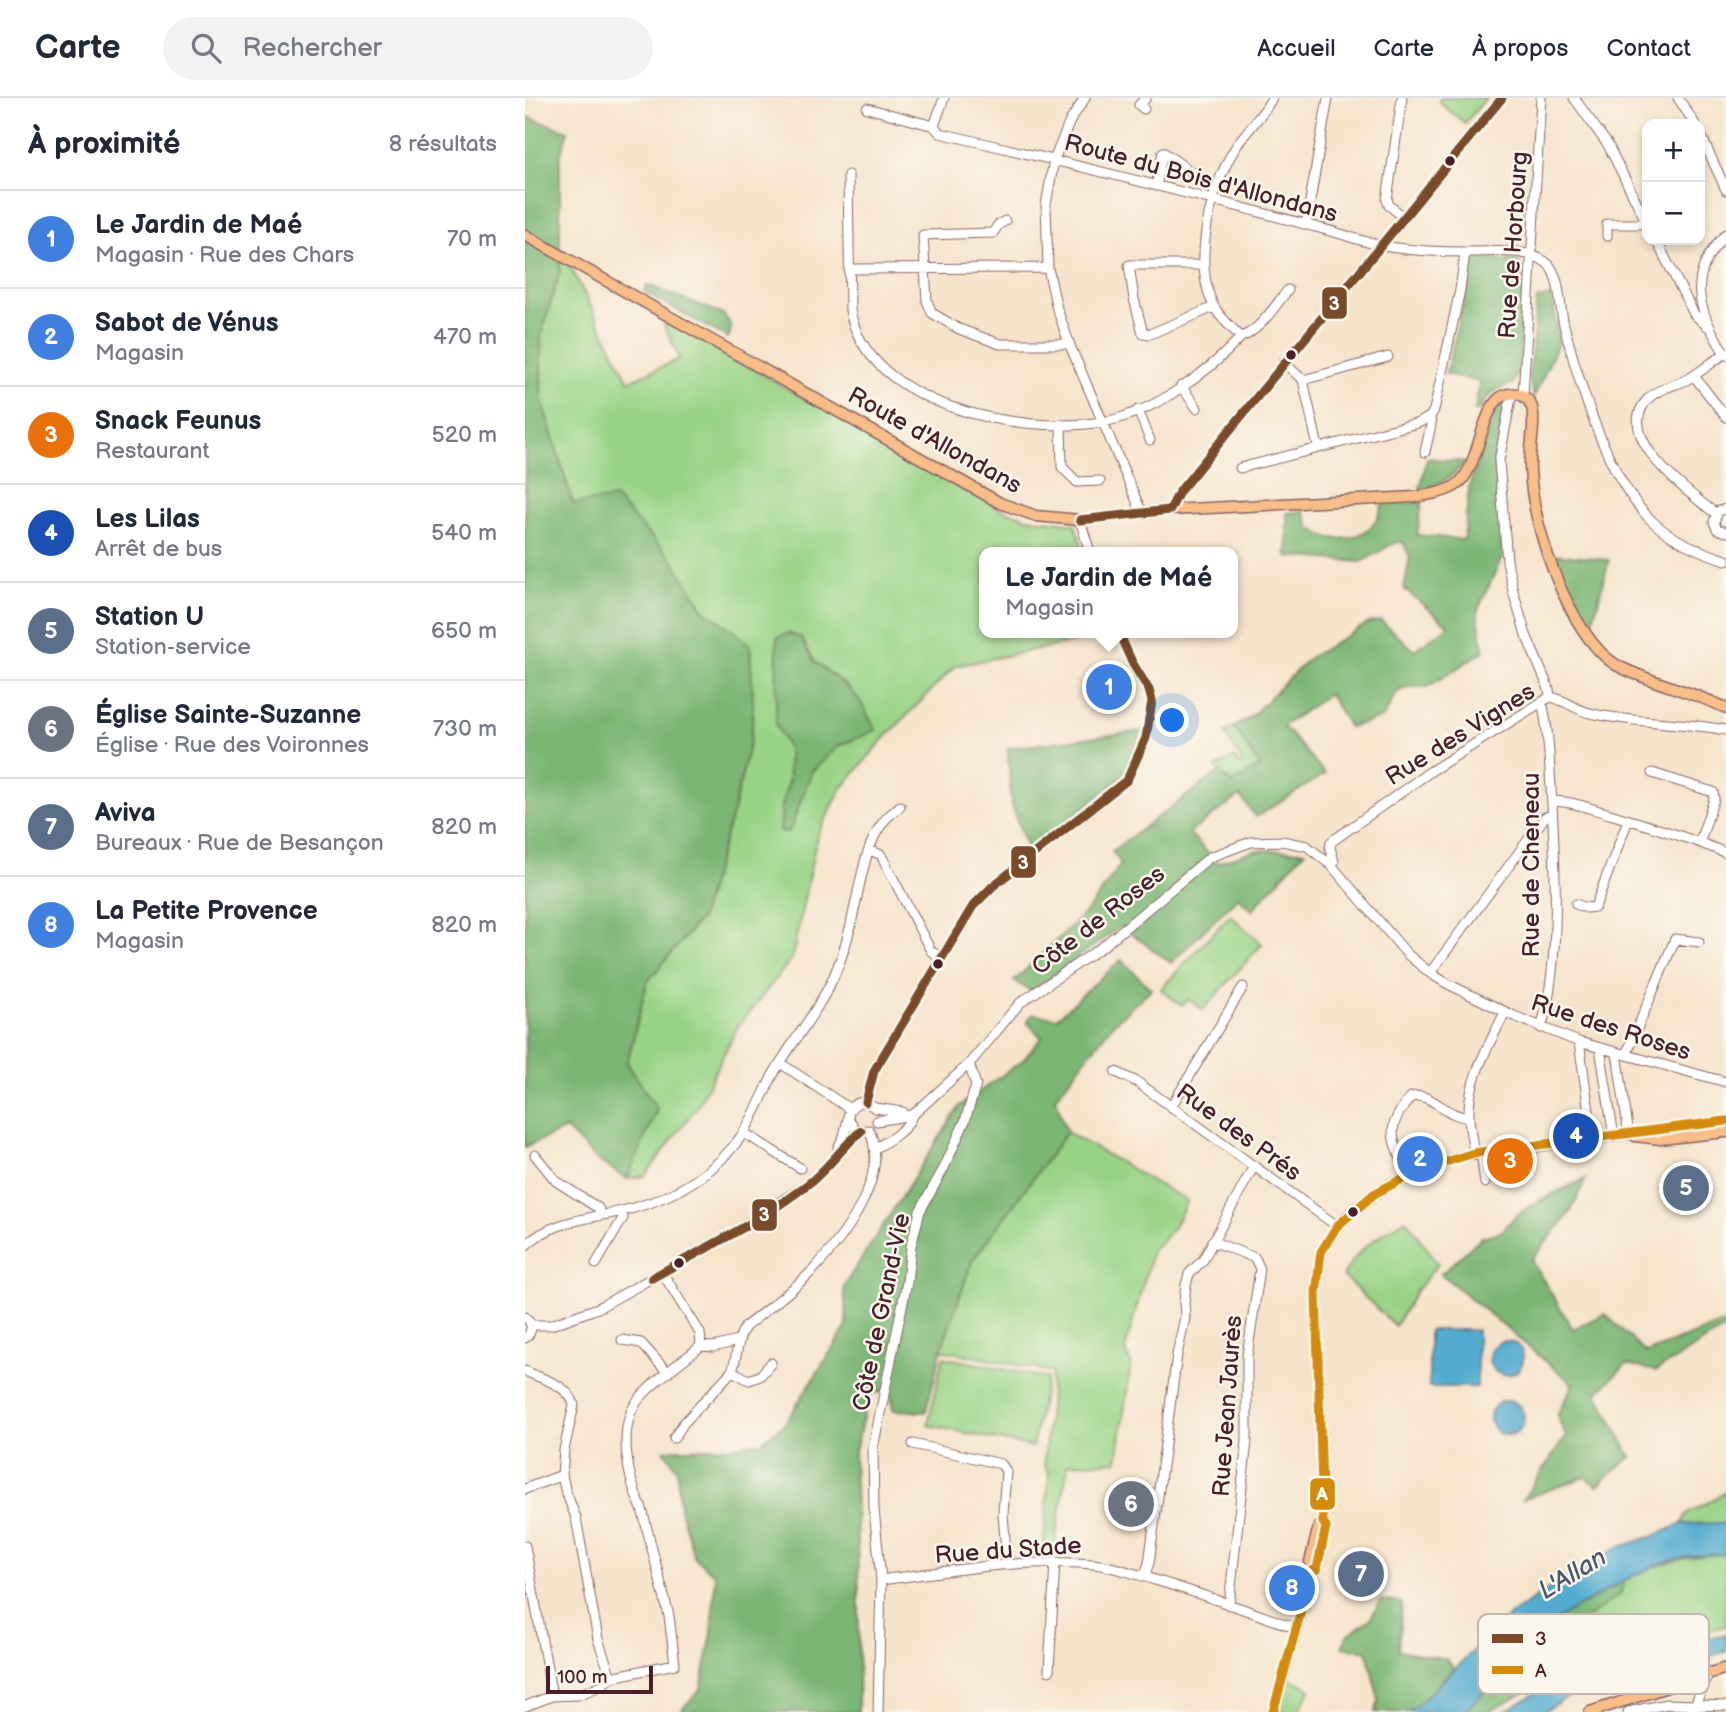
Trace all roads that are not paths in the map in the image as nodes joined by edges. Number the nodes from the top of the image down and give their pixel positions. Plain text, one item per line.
1 (944, 98) edge
2 (1085, 98) edge
3 (1146, 98) edge
4 (1328, 98) edge
5 (1402, 98) edge
6 (1502, 98) edge
7 (1541, 98) edge
8 (1574, 98) edge
9 (1678, 98) edge
10 (1270, 99) edge
11 (867, 108) dead end
12 (1144, 108) dead end
13 (1692, 119) edge
14 (934, 127) junction
15 (1705, 141) edge
16 (1054, 160) junction
17 (1723, 174) edge
18 (848, 175) dead end
19 (1156, 186) junction
20 (1217, 190) junction
21 (1726, 190) edge
22 (1215, 201) junction
23 (1642, 213) edge
24 (1403, 217) junction
25 (1005, 221) dead end
26 (1642, 223) edge
27 (1306, 224) junction
28 (525, 234) edge
29 (1726, 234) edge
30 (1607, 236) dead end
31 (1659, 245) edge
32 (1381, 246) junction
33 (1465, 253) junction
34 (1531, 256) junction
35 (1203, 265) junction
36 (1048, 268) junction
37 (849, 269) junction
38 (925, 269) junction
39 (1289, 290) dead end
40 (1214, 307) junction
41 (1708, 327) junction
42 (1241, 337) junction
43 (1069, 344) junction
44 (1726, 354) edge
45 (1388, 357) dead end
46 (1283, 362) junction
47 (1694, 376) junction
48 (1303, 380) junction
49 (1181, 386) junction
50 (1517, 394) junction
51 (1197, 408) dead end
52 (1138, 410) junction
53 (1430, 417) junction
54 (1726, 417) edge
55 (1103, 422) junction
56 (1061, 424) junction
57 (1150, 440) dead end
58 (1318, 447) junction
59 (1425, 452) dead end
60 (1240, 468) dead end
61 (1500, 470) joint
62 (1100, 481) dead end
63 (1726, 509) edge
64 (1170, 510) junction
65 (1142, 513) junction
66 (1716, 514) junction
67 (1080, 520) junction
68 (1726, 533) edge
69 (1088, 547) edge
70 (1726, 560) edge
71 (1122, 638) edge
72 (1546, 700) junction
73 (1726, 708) edge
74 (1726, 730) edge
75 (1652, 773) dead end
76 (1552, 801) junction
77 (900, 806) dead end
78 (1552, 815) junction
79 (1629, 820) junction
80 (1700, 841) junction
81 (870, 849) junction
82 (1726, 853) edge
83 (1332, 866) junction
84 (1576, 904) dead end
85 (1699, 942) dead end
86 (941, 958) junction
87 (1430, 973) junction
88 (1243, 987) dead end
89 (1505, 1012) junction
90 (1541, 1028) junction
91 (1579, 1042) junction
92 (1600, 1048) junction
93 (1622, 1054) junction
94 (780, 1063) junction
95 (969, 1063) junction
96 (1116, 1072) dead end
97 (1726, 1082) edge
98 (866, 1102) junction
99 (1171, 1107) junction
100 (875, 1108) junction
101 (916, 1112) junction
102 (849, 1114) junction
103 (1469, 1117) junction
104 (877, 1121) junction
105 (1726, 1121) edge
106 (865, 1130) junction
107 (743, 1132) junction
108 (1726, 1132) edge
109 (1629, 1135) junction
110 (1613, 1137) junction
111 (1593, 1139) junction
112 (876, 1148) junction
113 (1478, 1153) junction
114 (535, 1155) dead end
115 (832, 1159) junction
116 (1254, 1166) junction
117 (800, 1168) dead end
118 (1409, 1175) junction
119 (1486, 1183) dead end
120 (622, 1211) junction
121 (602, 1215) junction
122 (1337, 1226) junction
123 (1212, 1241) junction
124 (525, 1246) edge
125 (596, 1264) dead end
126 (662, 1272) junction
127 (528, 1321) edge
128 (525, 1338) edge
129 (622, 1340) dead end
130 (738, 1341) junction
131 (701, 1346) junction
132 (771, 1363) dead end
133 (525, 1371) edge
134 (732, 1371) junction
135 (668, 1373) junction
136 (674, 1438) dead end
137 (913, 1444) dead end
138 (562, 1475) junction
139 (525, 1489) edge
140 (525, 1546) edge
141 (1055, 1563) junction
142 (1007, 1565) junction
143 (1144, 1577) junction
144 (881, 1580) junction
145 (1229, 1605) junction
146 (1296, 1628) junction
147 (1726, 1668) edge
148 (1049, 1671) dead end
149 (1709, 1672) edge
150 (611, 1677) junction
151 (1644, 1694) edge
152 (552, 1696) junction
153 (526, 1706) edge
154 (1726, 1706) edge
155 (1692, 1709) edge
156 (879, 1712) edge
157 (1273, 1712) edge
158 (1590, 1712) edge
159 (1628, 1712) edge

1 - 14 street
2 - 16 street
3 - 12 street
4 - 27 street
5 - 24 street
6 - 24 street
7 - 34 street, Rue de Horbourg
8 - 23 street
9 - 13 street
10 - 20 street
11 - 14 street, Route du Bois d'Allondans
14 - 16 street, Route du Bois d'Allondans
15 - 17 street
16 - 19 street, Route du Bois d'Allondans
16 - 36 street
17 - 21 street
18 - 37 street
19 - 20 street
19 - 22 street, Route du Bois d'Allondans
20 - 22 street
22 - 27 street, Route du Bois d'Allondans
22 - 35 street
24 - 32 street
25 - 38 street
26 - 30 street
27 - 32 street, Route du Bois d'Allondans
28 - 67 main road, Route d'Allondans
29 - 41 street
31 - 41 street
32 - 33 street, Route du Bois d'Allondans
32 - 46 street
33 - 34 street, Route du Bois d'Allondans
33 - 53 street
34 - 50 street, Rue de Horbourg
34 - 70 street
35 - 40 street
35 - 40 street
36 - 38 street
36 - 43 street
37 - 38 street
37 - 56 street
38 - 43 street
39 - 42 street
40 - 42 street
41 - 44 street
42 - 49 street
43 - 55 street
44 - 47 street
45 - 48 street
46 - 48 street
46 - 64 street
47 - 54 street
47 - 66 street
48 - 58 street
49 - 51 street
49 - 52 street
50 - 61 street, Rue de Horbourg
50 - 64 main road, Route d'Allondans
50 - 73 main road
52 - 55 street
52 - 57 street
53 - 58 street
53 - 59 street
55 - 56 street
55 - 65 street
56 - 62 street
58 - 60 street
61 - 72 street, Rue de Cheneau
63 - 66 street
64 - 65 main road, Route d'Allondans
65 - 67 main road, Route d'Allondans
66 - 68 street
67 - 69 street
71 - 86 street
72 - 74 street, Rue des Vignes
72 - 76 street, Rue de Cheneau
72 - 83 street, Rue des Vignes
75 - 80 street
76 - 78 street, Rue de Cheneau
76 - 79 street
77 - 81 street
78 - 87 street
78 - 90 street, Rue de Cheneau
79 - 80 street
79 - 84 street
80 - 82 street
81 - 86 street
81 - 94 street
83 - 87 street, Rue des Roses
83 - 95 street, Côte de Roses
85 - 93 street
86 - 98 street
87 - 89 street, Rue des Roses
88 - 99 street
89 - 90 street, Rue des Roses
89 - 103 street
90 - 91 street, Rue des Roses
91 - 92 street, Rue des Roses
91 - 111 street
92 - 93 street, Rue des Roses
92 - 110 street
93 - 97 street, Rue des Roses
93 - 109 street
94 - 102 street
94 - 107 street
95 - 101 street, Côte de Roses
95 - 144 street, Côte de Grand-Vie
96 - 99 street, Rue des Prés
98 - 100 street
98 - 102 street
99 - 116 street, Rue des Prés
100 - 101 street
100 - 104 street
101 - 104 street
101 - 112 street, Côte de Roses
102 - 106 street
102 - 115 street
103 - 113 street
103 - 118 street
104 - 106 street
105 - 109 main road
106 - 112 street
106 - 115 street
107 - 117 street
107 - 120 street
108 - 109 main road
109 - 110 main road
110 - 111 main road
111 - 113 main road
112 - 130 street
113 - 118 main road
113 - 119 street
114 - 121 street
115 - 126 street
116 - 122 street, Rue des Prés
116 - 123 street
118 - 122 main road
120 - 121 street
120 - 125 street
121 - 124 street
122 - 146 main road
123 - 143 street
123 - 145 street, Rue Jean Jaurès
126 - 127 street
126 - 131 street
127 - 128 street
129 - 135 street
130 - 131 street
130 - 134 street
131 - 135 street
132 - 134 street
133 - 138 street
134 - 136 street
135 - 150 street
137 - 142 street
138 - 139 street
138 - 150 street
140 - 152 street
141 - 142 street, Rue du Stade
141 - 143 street, Rue du Stade
141 - 148 street
142 - 144 street, Rue du Stade
143 - 145 street, Rue du Stade
144 - 156 street, Côte de Grand-Vie
145 - 146 street, Rue du Stade
146 - 157 main road
147 - 149 main road
150 - 152 street
151 - 158 main road
152 - 153 street
154 - 155 street
155 - 159 street

